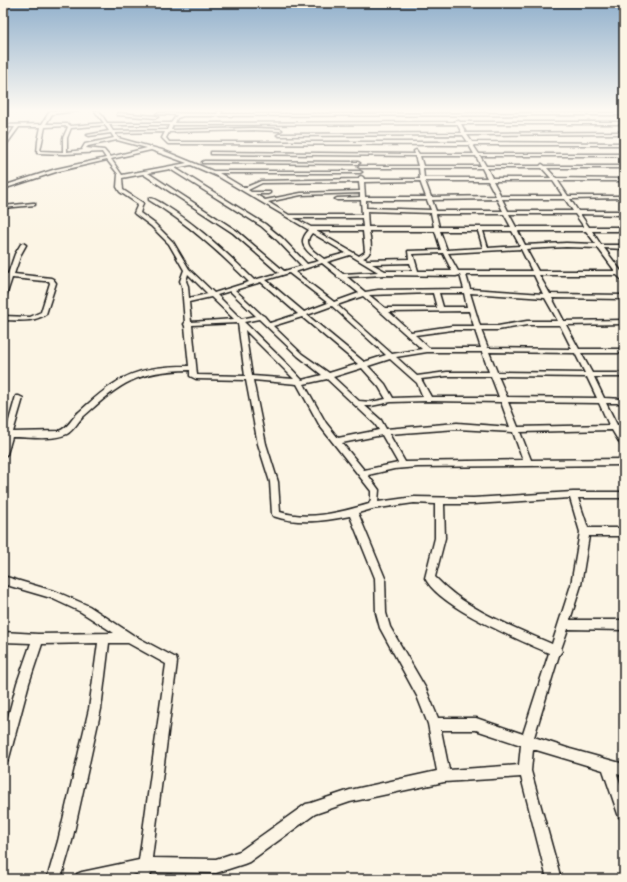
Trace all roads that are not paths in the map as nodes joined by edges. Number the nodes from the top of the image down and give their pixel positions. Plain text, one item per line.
1 (42, 152) edge
2 (85, 152) edge
3 (104, 152) edge
4 (139, 152) edge
5 (162, 152) edge
6 (212, 152) edge
7 (220, 152) edge
8 (416, 152) edge
9 (475, 152) edge
10 (534, 152) edge
11 (595, 152) edge
12 (65, 153) joint
13 (265, 153) junction
14 (355, 154) junction
15 (417, 155) junction
16 (477, 155) junction
17 (536, 155) junction
18 (598, 155) junction
19 (624, 155) edge
20 (108, 159) junction
21 (204, 162) junction
22 (261, 162) junction
23 (193, 163) junction
24 (170, 167) junction
25 (359, 167) junction
26 (606, 167) junction
27 (624, 167) edge
28 (421, 168) junction
29 (484, 168) junction
30 (544, 168) junction
31 (143, 172) junction
32 (211, 172) junction
33 (261, 172) junction
34 (120, 177) junction
35 (554, 179) junction
36 (615, 179) junction
37 (624, 180) edge
38 (423, 181) junction
39 (361, 182) junction
40 (491, 182) junction
41 (624, 186) edge
42 (3, 188) edge
43 (244, 190) junction
44 (362, 192) junction
45 (250, 193) junction
46 (268, 193) dead end
47 (430, 197) junction
48 (498, 197) junction
49 (566, 197) junction
50 (624, 197) edge
51 (337, 198) dead end
52 (363, 198) junction
53 (151, 199) dead end
54 (266, 201) junction
55 (33, 204) dead end
56 (3, 207) edge
57 (364, 209) junction
58 (434, 212) junction
59 (577, 212) junction
60 (506, 213) junction
61 (624, 213) edge
62 (290, 216) junction
63 (365, 217) junction
64 (367, 229) junction
65 (437, 229) junction
66 (480, 229) junction
67 (624, 229) edge
68 (311, 230) junction
69 (514, 230) junction
70 (589, 230) junction
71 (23, 245) dead end
72 (600, 246) junction
73 (522, 247) junction
74 (624, 247) edge
75 (486, 249) junction
76 (445, 251) junction
77 (350, 253) junction
78 (359, 258) junction
79 (321, 261) junction
80 (412, 261) junction
81 (365, 262) junction
82 (305, 266) junction
83 (187, 270) junction
84 (287, 272) junction
85 (384, 273) junction
86 (416, 273) junction
87 (535, 273) junction
88 (622, 273) edge
89 (459, 274) junction
90 (3, 275) edge
91 (11, 276) junction
92 (339, 276) junction
93 (624, 279) edge
94 (262, 280) junction
95 (253, 283) junction
96 (231, 289) junction
97 (435, 291) junction
98 (467, 291) junction
99 (363, 294) junction
100 (212, 295) junction
101 (3, 296) edge
102 (547, 296) junction
103 (624, 297) edge
104 (186, 301) junction
105 (333, 304) junction
106 (440, 308) junction
107 (471, 309) junction
108 (383, 310) junction
109 (303, 314) junction
110 (262, 317) junction
111 (3, 318) edge
112 (242, 322) junction
113 (561, 322) junction
114 (624, 322) edge
115 (187, 324) junction
116 (270, 325) junction
117 (478, 328) junction
118 (410, 334) junction
119 (427, 350) junction
120 (485, 350) junction
121 (624, 351) edge
122 (577, 352) junction
123 (389, 357) junction
124 (363, 365) junction
125 (193, 368) junction
126 (495, 374) junction
127 (590, 374) junction
128 (624, 375) edge
129 (329, 377) junction
130 (249, 378) junction
131 (415, 378) junction
132 (300, 382) junction
133 (18, 398) dead end
134 (428, 399) junction
135 (391, 400) junction
136 (504, 400) junction
137 (603, 401) junction
138 (624, 401) edge
139 (357, 403) junction
140 (614, 427) junction
141 (624, 427) edge
142 (515, 430) junction
143 (384, 432) junction
144 (6, 434) edge
145 (337, 441) junction
146 (624, 443) edge
147 (3, 454) edge
148 (528, 462) junction
149 (624, 462) edge
150 (403, 465) junction
151 (364, 473) junction
152 (573, 495) junction
153 (624, 495) edge
154 (439, 500) junction
155 (372, 506) junction
156 (353, 512) junction
157 (585, 532) junction
158 (624, 532) edge
159 (3, 580) edge
160 (563, 624) junction
161 (624, 625) edge
162 (3, 637) edge
163 (129, 638) junction
164 (38, 639) junction
165 (104, 639) junction
166 (557, 651) junction
167 (434, 724) junction
168 (528, 741) junction
169 (3, 758) edge
170 (608, 767) junction
171 (624, 770) edge
172 (525, 771) junction
173 (444, 776) junction
174 (624, 812) edge
175 (145, 865) junction
176 (54, 879) edge
177 (82, 879) edge
178 (143, 879) edge
179 (554, 879) edge

1 - 12 street
2 - 12 street
3 - 20 street
4 - 20 street
5 - 23 street
6 - 21 street
7 - 13 street
8 - 15 street
9 - 16 street
10 - 17 street
11 - 18 street
13 - 14 street
13 - 22 street
14 - 15 street
14 - 25 street
15 - 16 street
15 - 28 street
16 - 17 street
16 - 29 street
17 - 18 street
17 - 30 street
18 - 19 street
18 - 26 street
20 - 34 street
20 - 42 street
21 - 22 street
21 - 23 street
22 - 25 street
22 - 33 street
23 - 24 street
23 - 32 street
24 - 31 street
24 - 82 street
25 - 28 street
25 - 33 street
25 - 39 street
26 - 27 street
26 - 30 street
26 - 36 street
28 - 29 street
28 - 38 street
29 - 30 street
29 - 40 street
30 - 35 street
31 - 34 street
31 - 84 street
32 - 33 street
32 - 43 street
34 - 83 street
35 - 36 street
35 - 40 street
35 - 49 street
36 - 37 street
36 - 41 street
38 - 39 street
38 - 40 street
38 - 47 street
39 - 43 street
39 - 44 street
40 - 48 street
43 - 45 street
44 - 52 street
44 - 54 street
45 - 46 street
45 - 54 street
47 - 48 street
47 - 52 street
47 - 58 street
48 - 49 street
48 - 60 street
49 - 50 street
49 - 59 street
51 - 52 street
52 - 57 street
53 - 95 street
54 - 62 street
55 - 56 street
57 - 58 street
57 - 63 street
58 - 60 street
58 - 65 street
59 - 60 street
59 - 61 street
59 - 70 street
60 - 69 street
62 - 63 street
62 - 68 street
63 - 64 street
64 - 65 street
64 - 68 street
64 - 78 street
65 - 66 street
65 - 76 street
66 - 69 street
66 - 75 street
67 - 70 street
68 - 77 street
68 - 79 street
69 - 70 street
69 - 73 street
70 - 72 street
71 - 91 street
72 - 73 street
72 - 74 street
72 - 88 street
73 - 75 street
73 - 87 street
75 - 76 street
76 - 80 street
76 - 89 street
77 - 78 street
77 - 79 street
78 - 81 street
79 - 82 street
79 - 92 street
80 - 81 street
80 - 86 street
81 - 85 street
82 - 84 street
83 - 100 street
83 - 104 street
84 - 94 street
84 - 105 street
85 - 86 street
85 - 92 street
86 - 89 street
87 - 88 street
87 - 89 street
87 - 102 street
88 - 93 street
89 - 98 street
90 - 91 street
91 - 101 street
91 - 111 street
92 - 99 street
94 - 95 street
94 - 109 street
95 - 96 street
96 - 100 street
96 - 110 street
97 - 98 street
97 - 99 street
97 - 106 street
98 - 102 street
98 - 107 street
99 - 105 street
99 - 108 street
100 - 104 street
100 - 112 street
102 - 103 street
102 - 113 street
104 - 115 street
105 - 109 street
105 - 123 street
106 - 107 street
106 - 108 street
107 - 117 street
108 - 118 street
109 - 116 street
109 - 124 street
110 - 112 street
110 - 116 street
112 - 115 street
112 - 130 street
112 - 132 street
113 - 114 street
113 - 117 street
113 - 122 street
115 - 125 street
116 - 129 street
117 - 118 street
117 - 120 street
118 - 119 street
119 - 120 street
119 - 123 street
120 - 122 street
120 - 126 street
121 - 122 street
122 - 127 street
123 - 124 street
123 - 131 street
124 - 129 street
124 - 135 street
125 - 130 street
125 - 144 street
126 - 127 street
126 - 131 street
126 - 136 street
127 - 128 street
127 - 137 street
129 - 132 street
129 - 139 street
130 - 132 street
130 - 156 street
131 - 134 street
132 - 145 street
133 - 144 street
134 - 135 street
134 - 136 street
135 - 139 street
136 - 137 street
136 - 142 street
137 - 138 street
137 - 140 street
139 - 143 street
140 - 141 street
140 - 142 street
140 - 146 street
142 - 143 street
142 - 148 street
143 - 145 street
143 - 150 street
144 - 147 street
145 - 151 street
148 - 149 street
148 - 150 street
150 - 151 street
151 - 155 street
152 - 153 street
152 - 154 street
152 - 157 street
154 - 155 street
154 - 166 street
155 - 156 street
156 - 167 street
157 - 158 street
157 - 160 street
159 - 163 street
160 - 161 street
160 - 166 street
162 - 164 street
163 - 165 street
163 - 175 street
164 - 165 street
164 - 169 street
165 - 176 street
166 - 168 street
167 - 168 street
167 - 173 street
168 - 170 street
168 - 172 street
170 - 171 street
170 - 174 street
172 - 173 street
172 - 179 street
173 - 175 street
175 - 177 street
175 - 178 street

